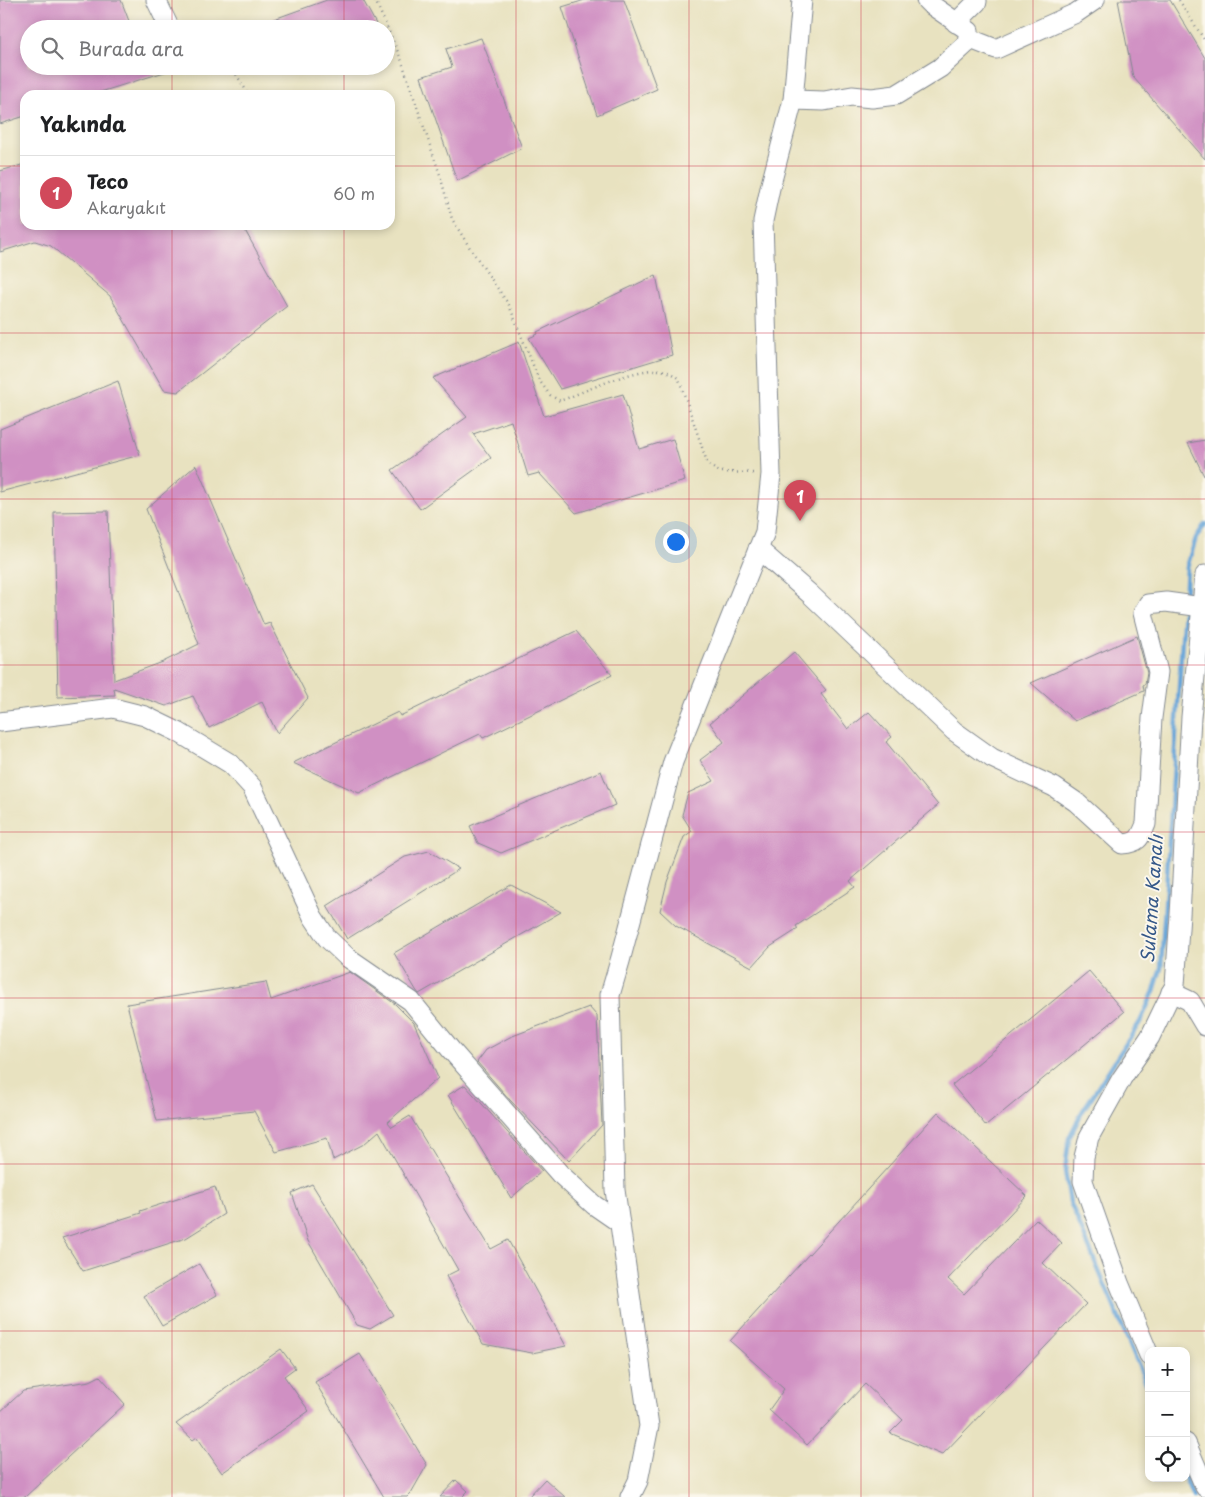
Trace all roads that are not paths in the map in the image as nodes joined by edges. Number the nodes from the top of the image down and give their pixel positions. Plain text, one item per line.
1 (156, 0) edge
2 (802, 0) edge
3 (926, 0) edge
4 (977, 0) edge
5 (1095, 0) edge
6 (166, 20) edge
7 (956, 22) junction
8 (968, 38) junction
9 (793, 100) junction
10 (758, 549) junction
11 (1205, 575) edge
12 (1190, 605) junction
13 (0, 722) edge
14 (1171, 992) junction
15 (1205, 1026) edge
16 (620, 1223) junction
17 (1146, 1347) edge
18 (1190, 1452) edge
19 (1205, 1487) edge
20 (630, 1497) edge

1 - 6 street
2 - 9 street
3 - 7 street
4 - 7 street
5 - 8 street
7 - 8 street
8 - 9 street
9 - 10 street
10 - 12 street
10 - 16 street
11 - 12 street
12 - 14 street
13 - 16 street
14 - 15 street
14 - 17 street
16 - 20 street
18 - 19 street

